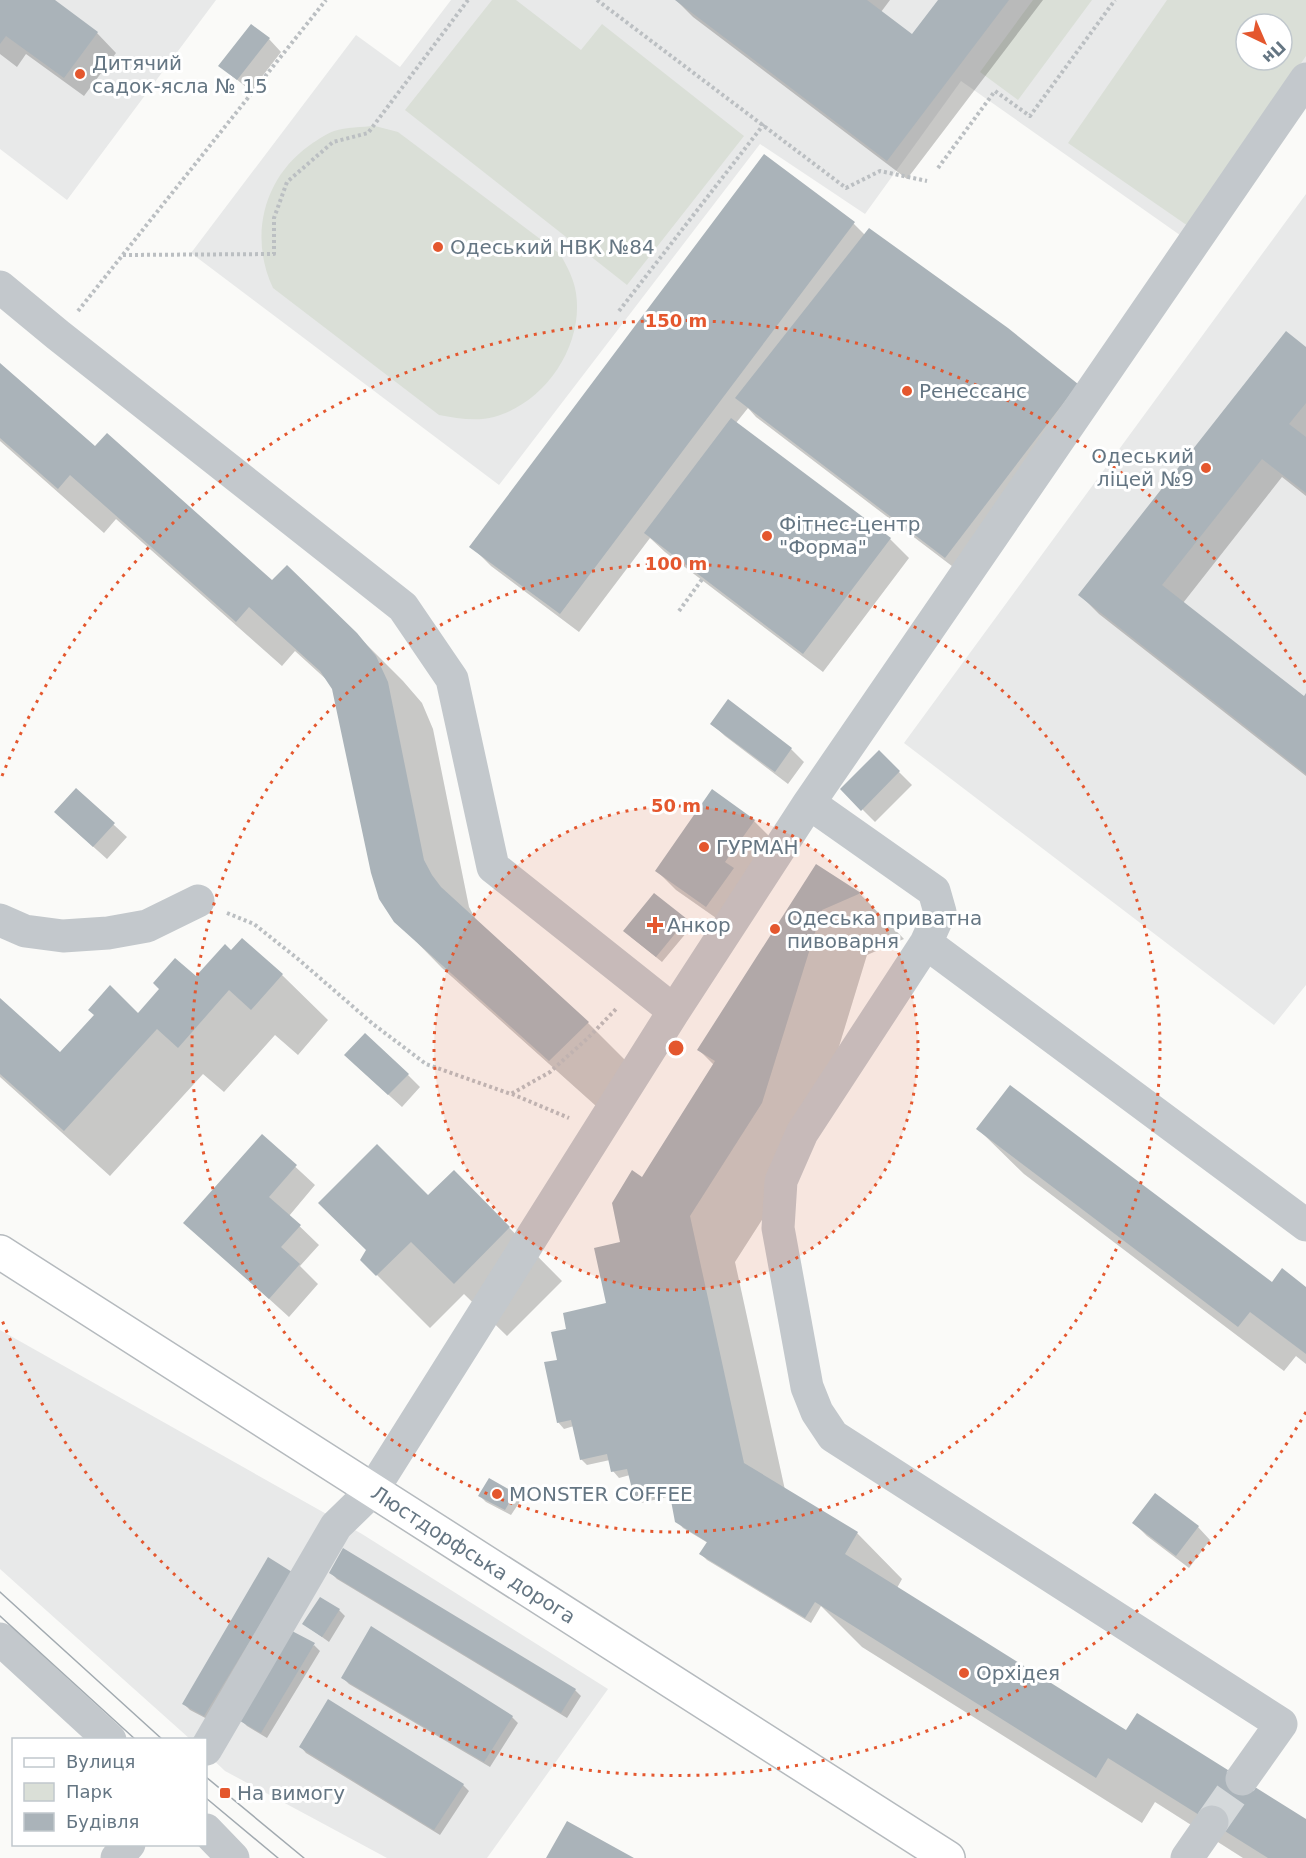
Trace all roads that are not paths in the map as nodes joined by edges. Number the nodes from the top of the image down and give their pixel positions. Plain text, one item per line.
1 (1306, 79) edge
2 (0, 287) edge
3 (809, 803) junction
4 (198, 901) road end
5 (0, 920) edge
6 (926, 943) junction
7 (674, 1011) junction
8 (1306, 1225) edge
9 (0, 1252) edge
10 (372, 1491) junction
11 (0, 1640) edge
12 (108, 1738) edge
13 (207, 1747) edge
14 (1242, 1779) tunnel mouth
15 (1212, 1822) tunnel mouth
16 (207, 1831) edge
17 (128, 1846) edge
18 (117, 1858) edge
19 (233, 1858) edge
20 (948, 1858) edge
21 (1187, 1858) edge

1 - 3 street
2 - 7 street
3 - 6 street
3 - 7 street
4 - 5 street
6 - 8 street
6 - 14 street
7 - 10 street
9 - 10 main road, Люстдорфська дорога
10 - 13 street
10 - 20 main road, Люстдорфська дорога
11 - 12 street
15 - 21 street
16 - 19 street
17 - 18 street

